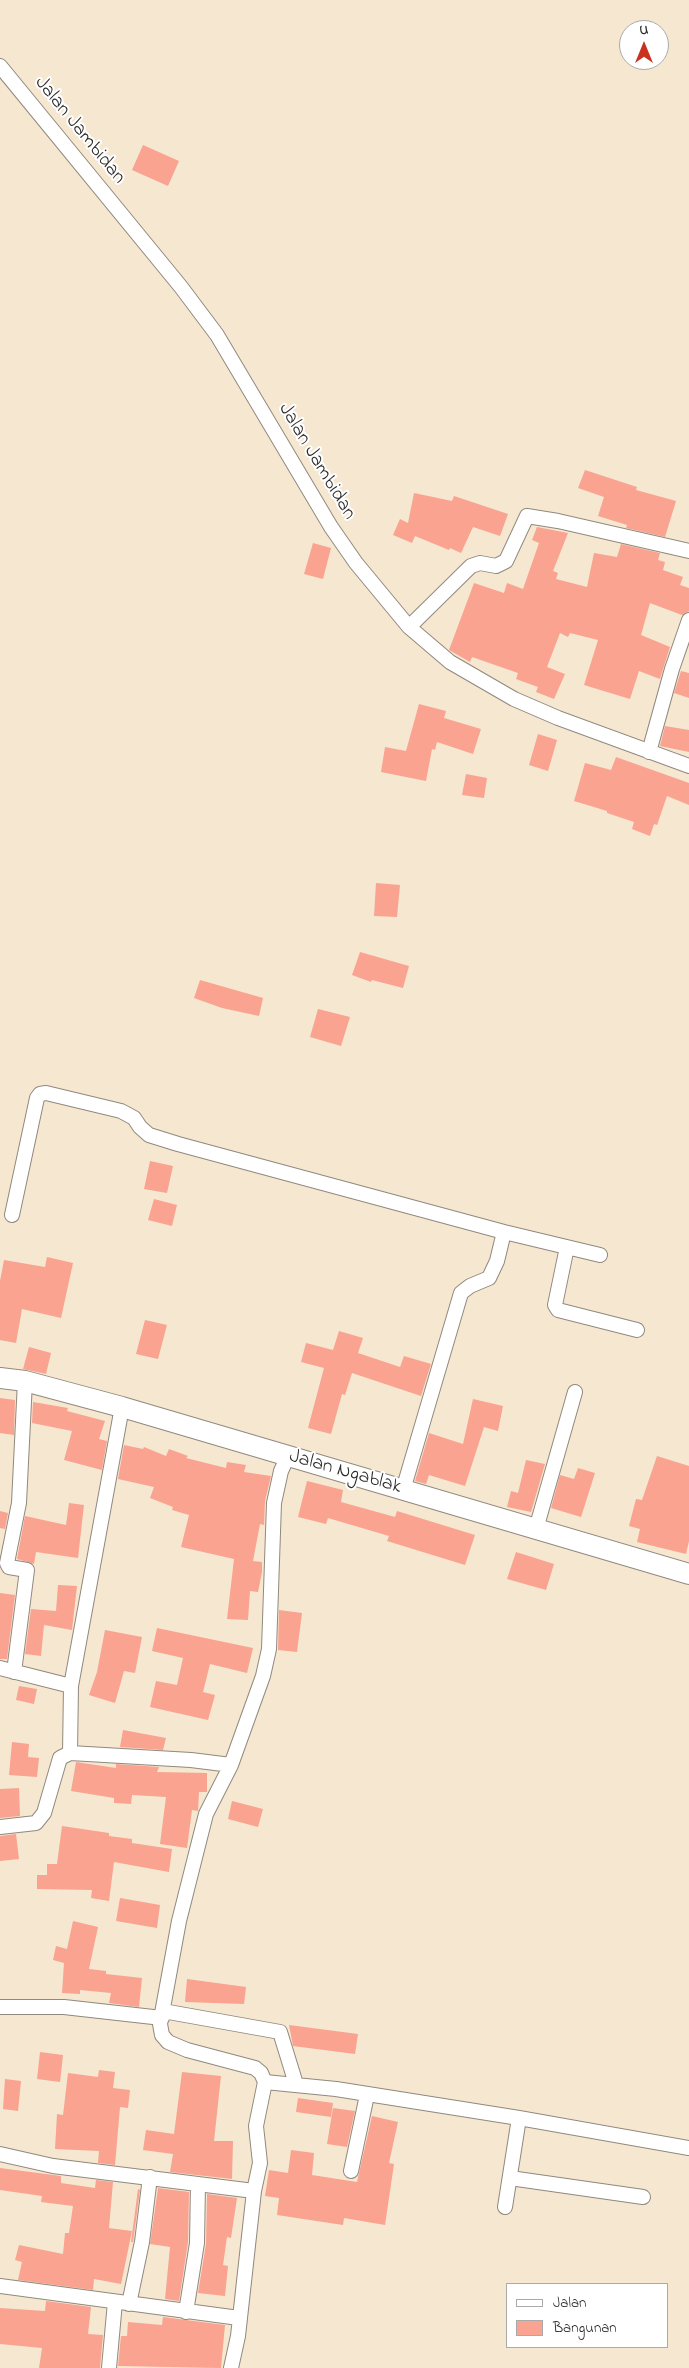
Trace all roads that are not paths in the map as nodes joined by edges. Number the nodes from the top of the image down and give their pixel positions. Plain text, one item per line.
1 (0, 66) edge
2 (689, 551) edge
3 (689, 620) edge
4 (410, 627) junction
5 (648, 752) junction
6 (689, 766) edge
7 (12, 1215) dead end
8 (504, 1232) junction
9 (567, 1247) junction
10 (600, 1255) dead end
11 (637, 1330) dead end
12 (0, 1378) edge
13 (25, 1381) junction
14 (575, 1392) dead end
15 (122, 1407) junction
16 (288, 1456) junction
17 (402, 1490) junction
18 (536, 1529) junction
19 (689, 1574) edge
20 (0, 1668) edge
21 (14, 1672) junction
22 (71, 1686) junction
23 (70, 1753) junction
24 (231, 1765) junction
25 (0, 1827) edge
26 (0, 2007) edge
27 (162, 2014) junction
28 (265, 2082) junction
29 (296, 2084) junction
30 (367, 2095) junction
31 (519, 2118) junction
32 (689, 2148) edge
33 (0, 2154) edge
34 (351, 2171) dead end
35 (150, 2177) junction
36 (510, 2178) junction
37 (198, 2184) junction
38 (254, 2191) junction
39 (643, 2197) dead end
40 (505, 2207) dead end
41 (0, 2286) edge
42 (122, 2303) junction
43 (186, 2312) junction
44 (239, 2318) junction
45 (109, 2368) edge
46 (230, 2368) edge

1 - 4 street, Jalan Jambidan
2 - 4 street
3 - 5 street
4 - 5 street, Jalan Jambidan
5 - 6 street, Jalan Jambidan
7 - 8 street
8 - 9 street
8 - 17 street
9 - 10 street
9 - 11 street
12 - 13 street, Jalan Ngablak
13 - 15 street, Jalan Ngablak
13 - 21 street
14 - 18 street
15 - 16 street, Jalan Ngablak
15 - 22 street
16 - 17 street, Jalan Ngablak
16 - 24 street
17 - 18 street, Jalan Ngablak
18 - 19 street, Jalan Ngablak
20 - 21 street
21 - 22 street
22 - 23 street
23 - 24 street
23 - 25 street
24 - 27 street
26 - 27 street
27 - 28 street
27 - 29 street
28 - 29 street
28 - 38 street
29 - 30 street
30 - 31 street
30 - 34 street
31 - 32 street
31 - 36 street
33 - 35 street
35 - 37 street
35 - 42 street
36 - 39 street
36 - 40 street
37 - 38 street
37 - 43 street
38 - 44 street
41 - 42 street
42 - 43 street
42 - 45 street
43 - 44 street
44 - 46 street

